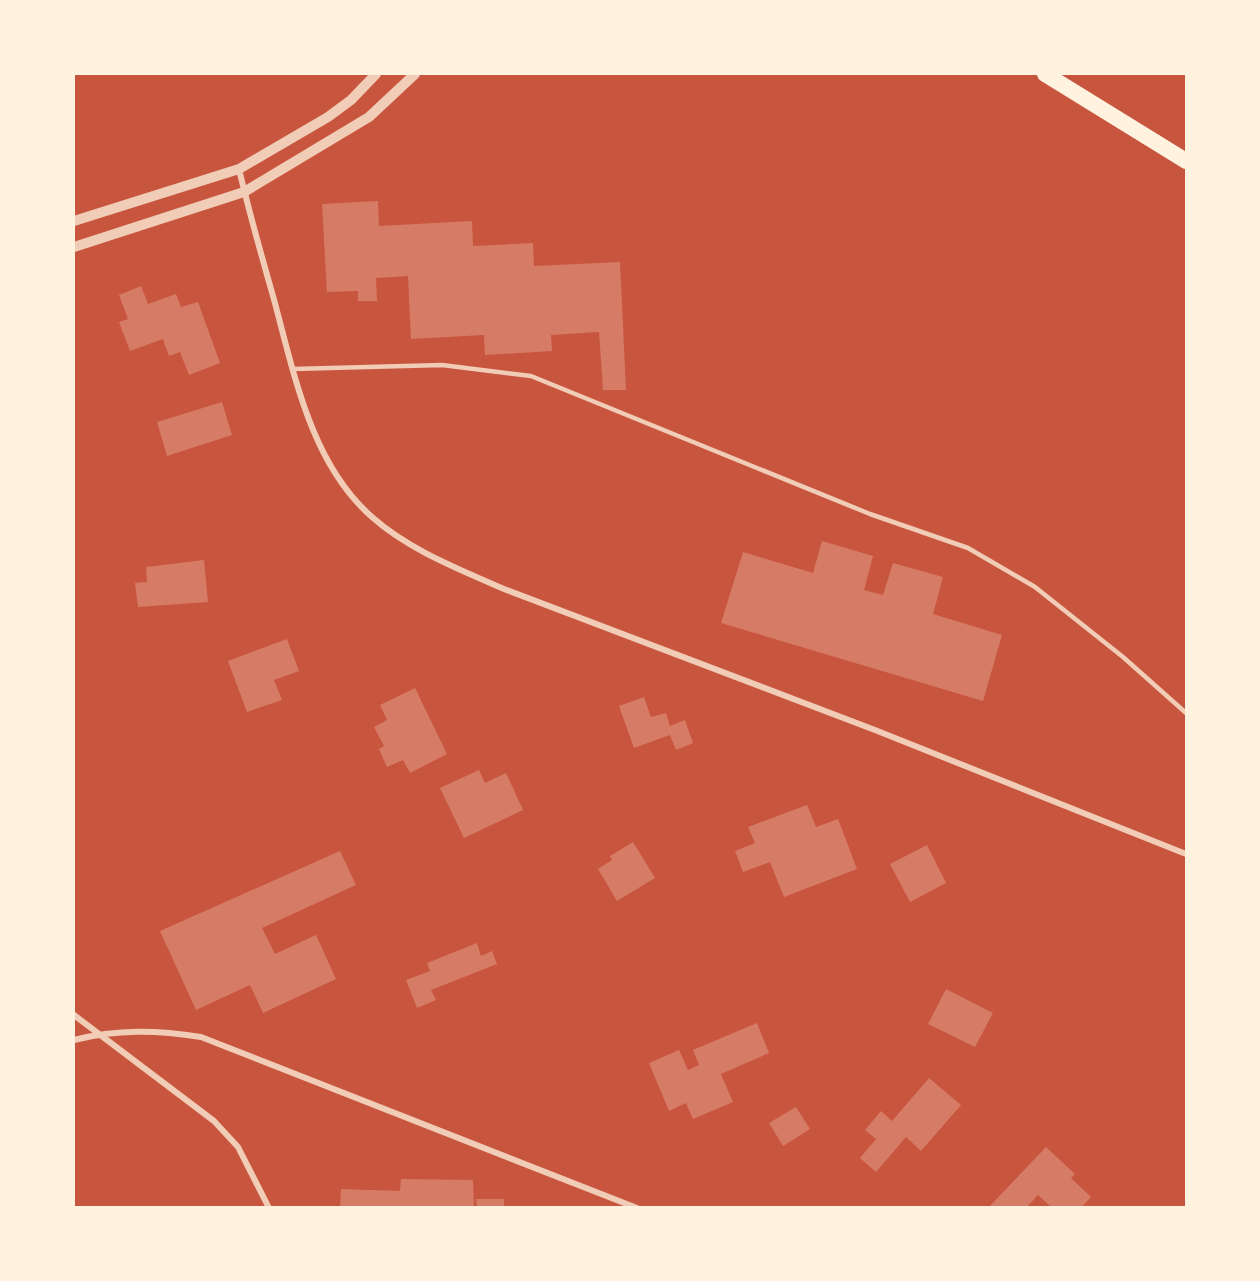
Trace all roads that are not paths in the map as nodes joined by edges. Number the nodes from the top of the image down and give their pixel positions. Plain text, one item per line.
1 (376, 74) edge
2 (415, 74) edge
3 (1045, 74) edge
4 (1186, 161) edge
5 (238, 169) junction
6 (244, 192) junction
7 (74, 221) edge
8 (74, 247) edge
9 (293, 369) junction
10 (1186, 713) edge
11 (1186, 854) edge
12 (74, 1015) edge
13 (101, 1033) junction
14 (74, 1040) edge
15 (269, 1208) edge
16 (637, 1208) edge

1 - 5 street
2 - 6 street
3 - 4 highway
5 - 6 street
5 - 7 street
6 - 8 street
6 - 9 street
9 - 10 lane
9 - 11 street
12 - 13 street
13 - 14 street
13 - 15 street
13 - 16 street

